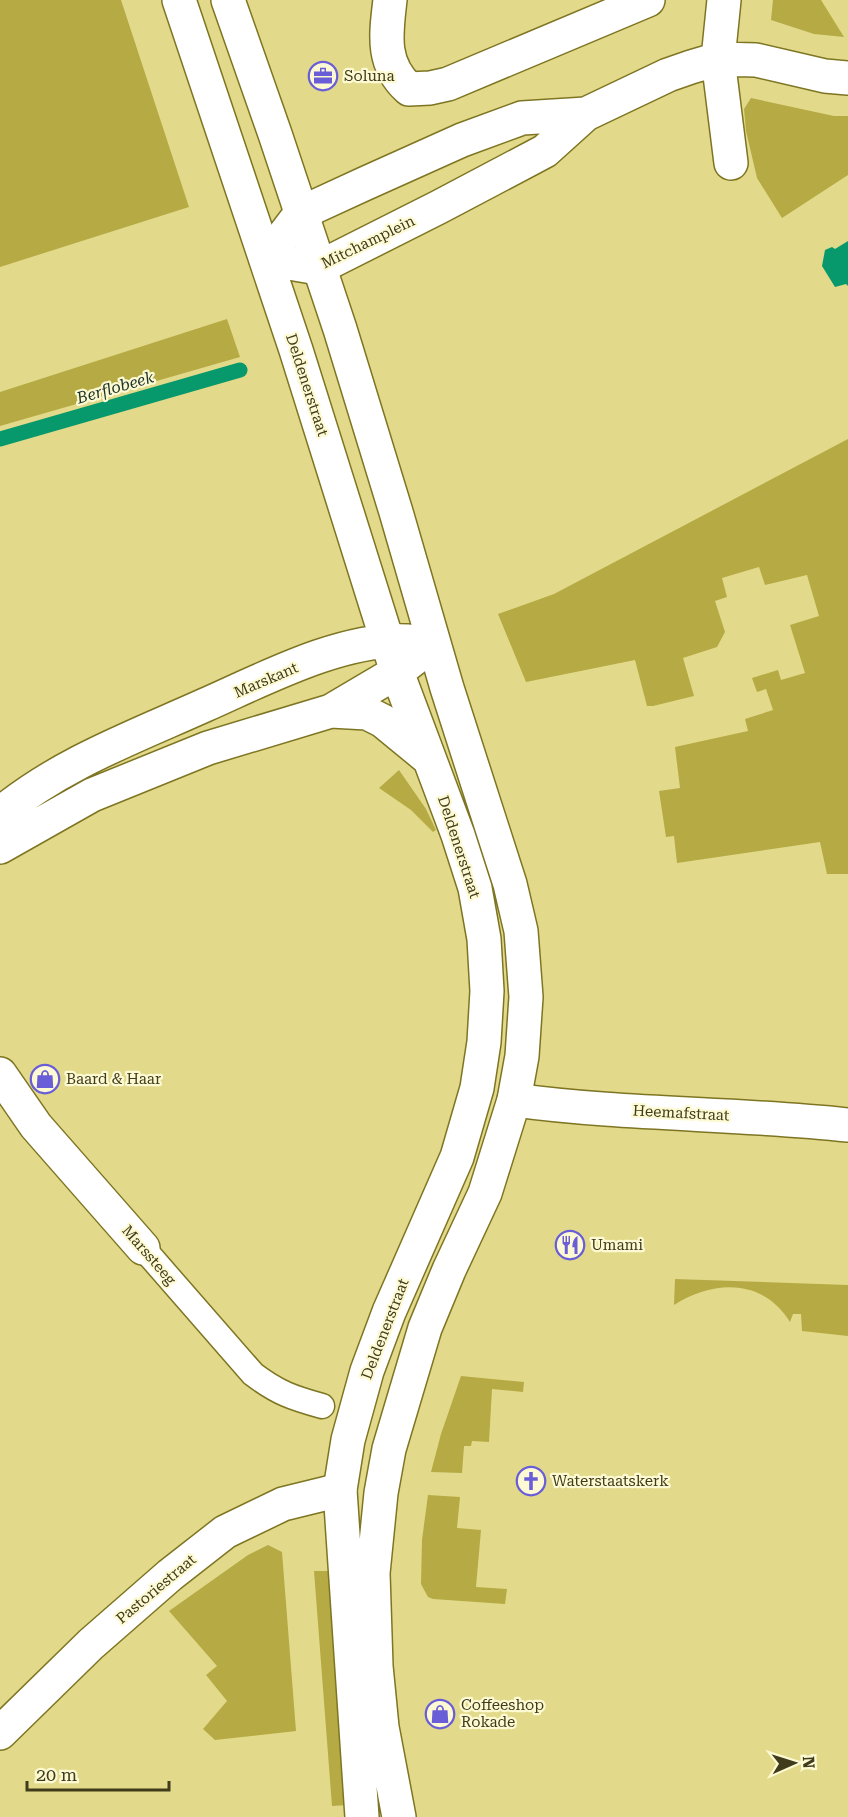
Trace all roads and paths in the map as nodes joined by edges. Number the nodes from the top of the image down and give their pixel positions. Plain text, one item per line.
1 (179, 0) edge
2 (228, 0) edge
3 (648, 0) edge
4 (724, 0) edge
5 (389, 5) edge
6 (718, 59) junction
7 (848, 78) edge
8 (586, 114) junction
9 (731, 163) dead end
10 (301, 213) junction
11 (266, 259) junction
12 (318, 268) junction
13 (387, 640) junction
14 (434, 643) junction
15 (397, 672) junction
16 (331, 711) junction
17 (429, 758) junction
18 (0, 814) edge
19 (0, 847) edge
20 (0, 1074) edge
21 (514, 1100) junction
22 (848, 1125) edge
23 (143, 1248) joint
24 (322, 1406) dead end
25 (340, 1490) junction
26 (0, 1733) edge
27 (362, 1817) edge
28 (399, 1817) edge

1 - 11 main road, Deldenerstraat
2 - 10 main road
3 - 5 main road
4 - 6 main road
6 - 7 main road, Mitchamplein
6 - 8 main road, Mitchamplein
6 - 9 main road
8 - 10 main road, Mitchamplein
8 - 12 main road, Mitchamplein
10 - 11 main road, Mitchamplein
10 - 12 main road
11 - 12 main road, Mitchamplein
11 - 13 main road, Deldenerstraat
12 - 14 main road
13 - 14 main road, Marskant
13 - 15 main road, Deldenerstraat
13 - 18 main road, Marskant
14 - 15 main road
14 - 21 main road
15 - 16 main road
15 - 17 main road, Deldenerstraat
16 - 17 main road
16 - 19 main road
17 - 25 main road, Deldenerstraat
20 - 23 main road, Marssteeg
21 - 22 main road, Heemafstraat
21 - 28 main road
23 - 24 lane, Marssteeg
25 - 26 main road, Pastoriestraat
25 - 27 main road, Deldenerstraat

